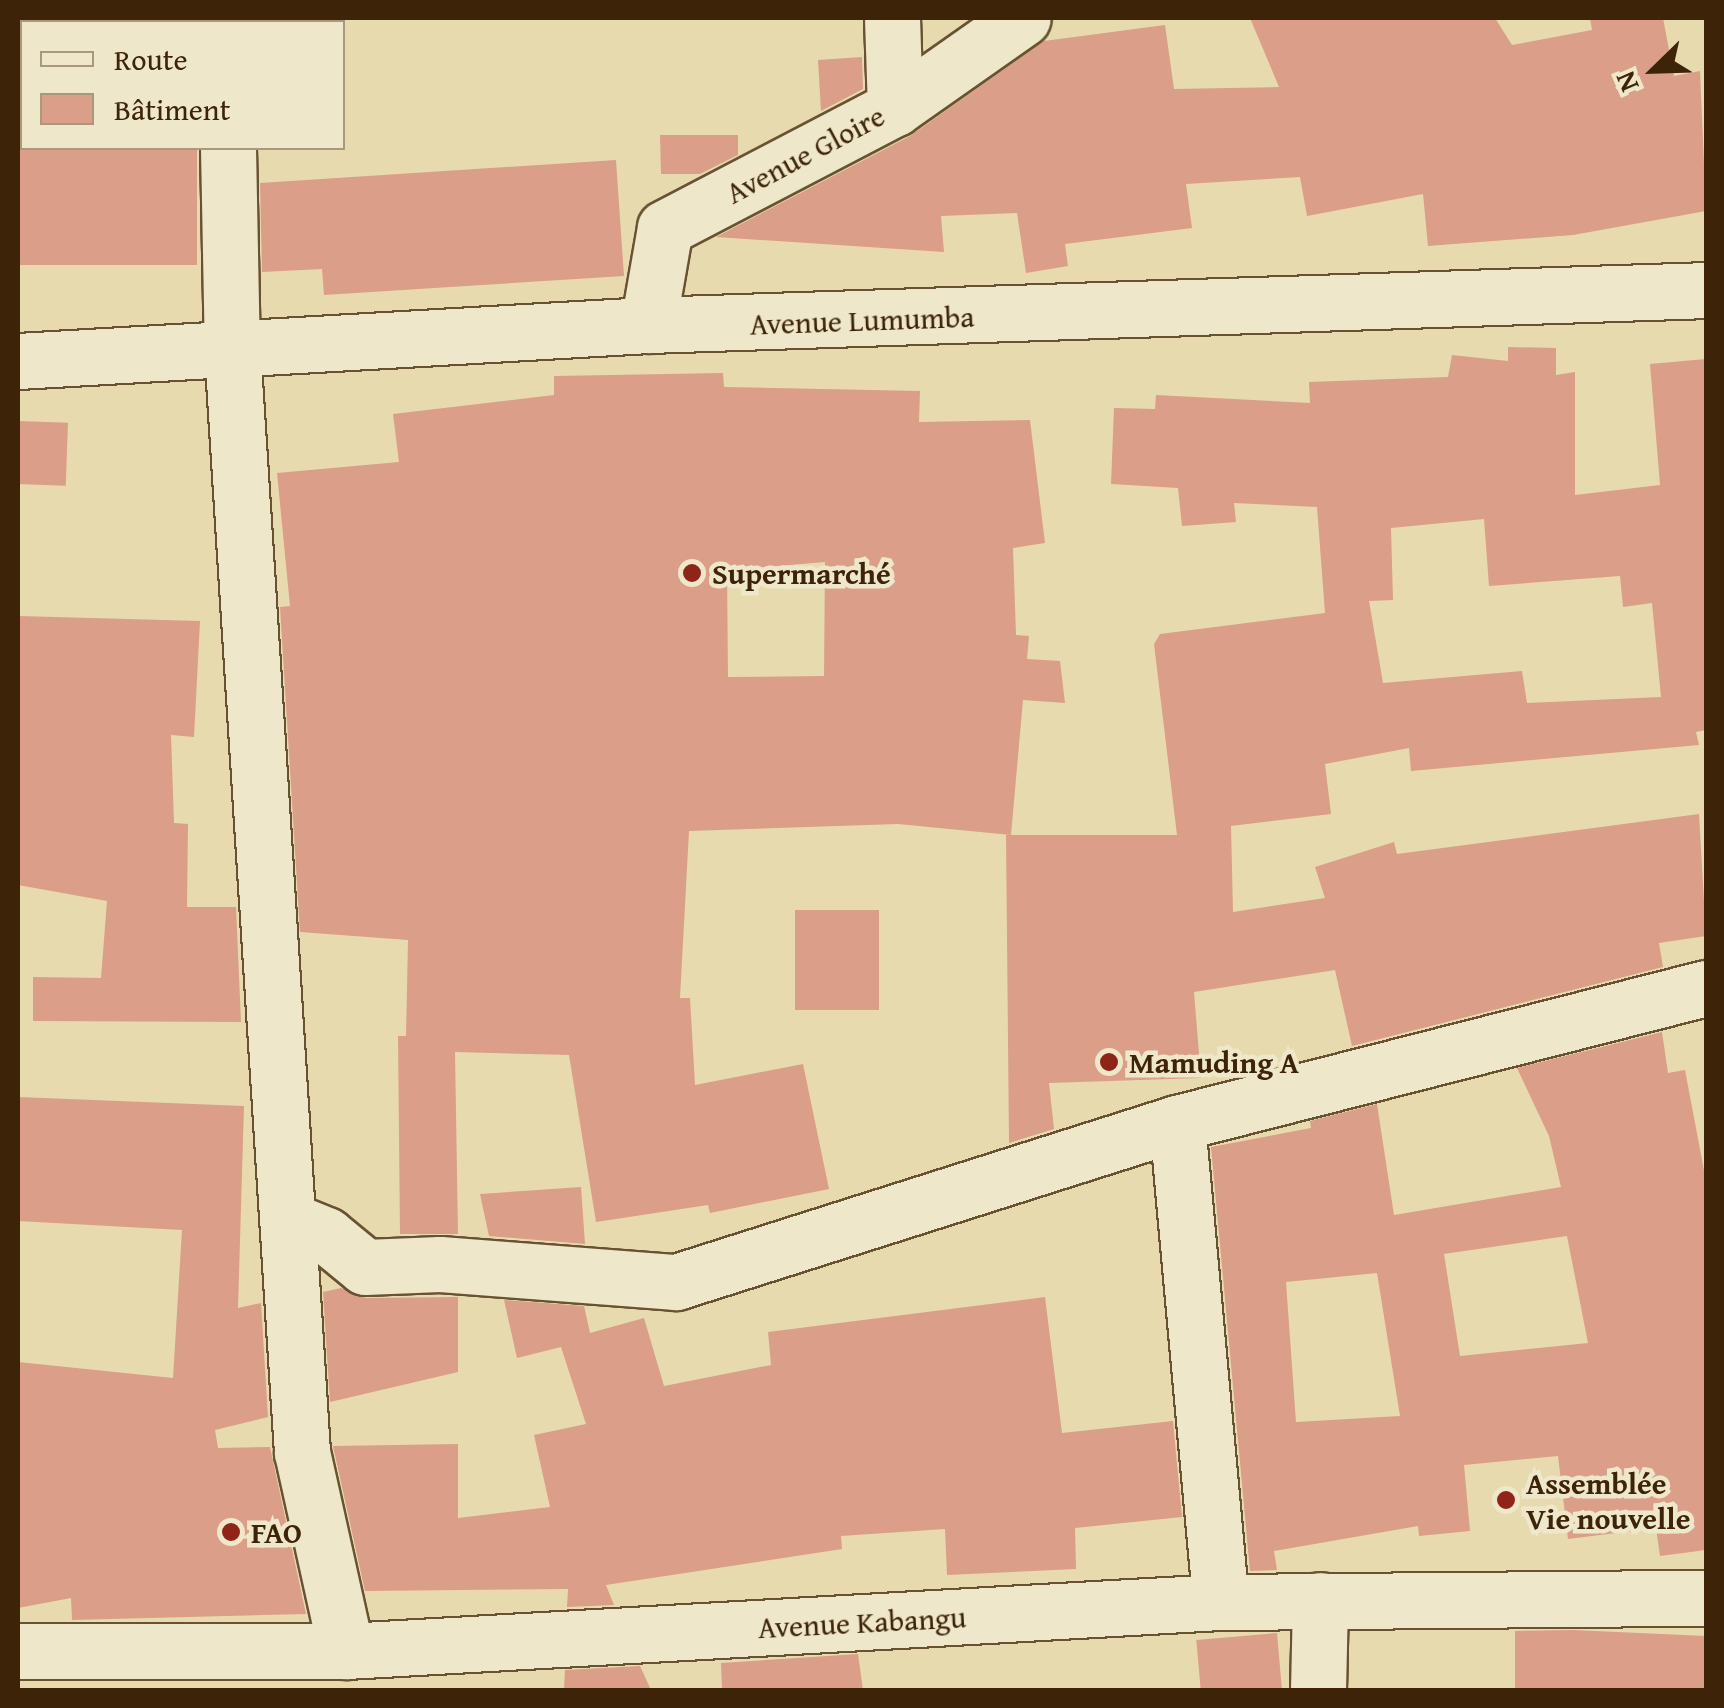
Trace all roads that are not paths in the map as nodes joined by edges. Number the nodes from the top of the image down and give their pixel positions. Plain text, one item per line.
1 (892, 18) edge
2 (1023, 18) edge
3 (895, 108) junction
4 (228, 150) edge
5 (1706, 290) edge
6 (648, 325) junction
7 (232, 348) junction
8 (18, 361) edge
9 (1706, 988) edge
10 (1177, 1123) junction
11 (288, 1220) junction
12 (1706, 1598) edge
13 (1320, 1600) junction
14 (1222, 1602) junction
15 (18, 1650) edge
16 (346, 1650) junction
17 (1318, 1690) edge

1 - 3 street
2 - 3 street, Avenue Gloire
3 - 6 street, Avenue Gloire
4 - 7 street
5 - 6 street, Avenue Lumumba
6 - 7 street, Avenue Lumumba
7 - 8 street, Avenue Lumumba
7 - 11 street
9 - 10 street
10 - 11 street
10 - 14 street
11 - 16 street
12 - 13 street, Avenue Kabangu
13 - 14 street, Avenue Kabangu
13 - 17 street
14 - 16 street, Avenue Kabangu
15 - 16 street, Avenue Kabangu

